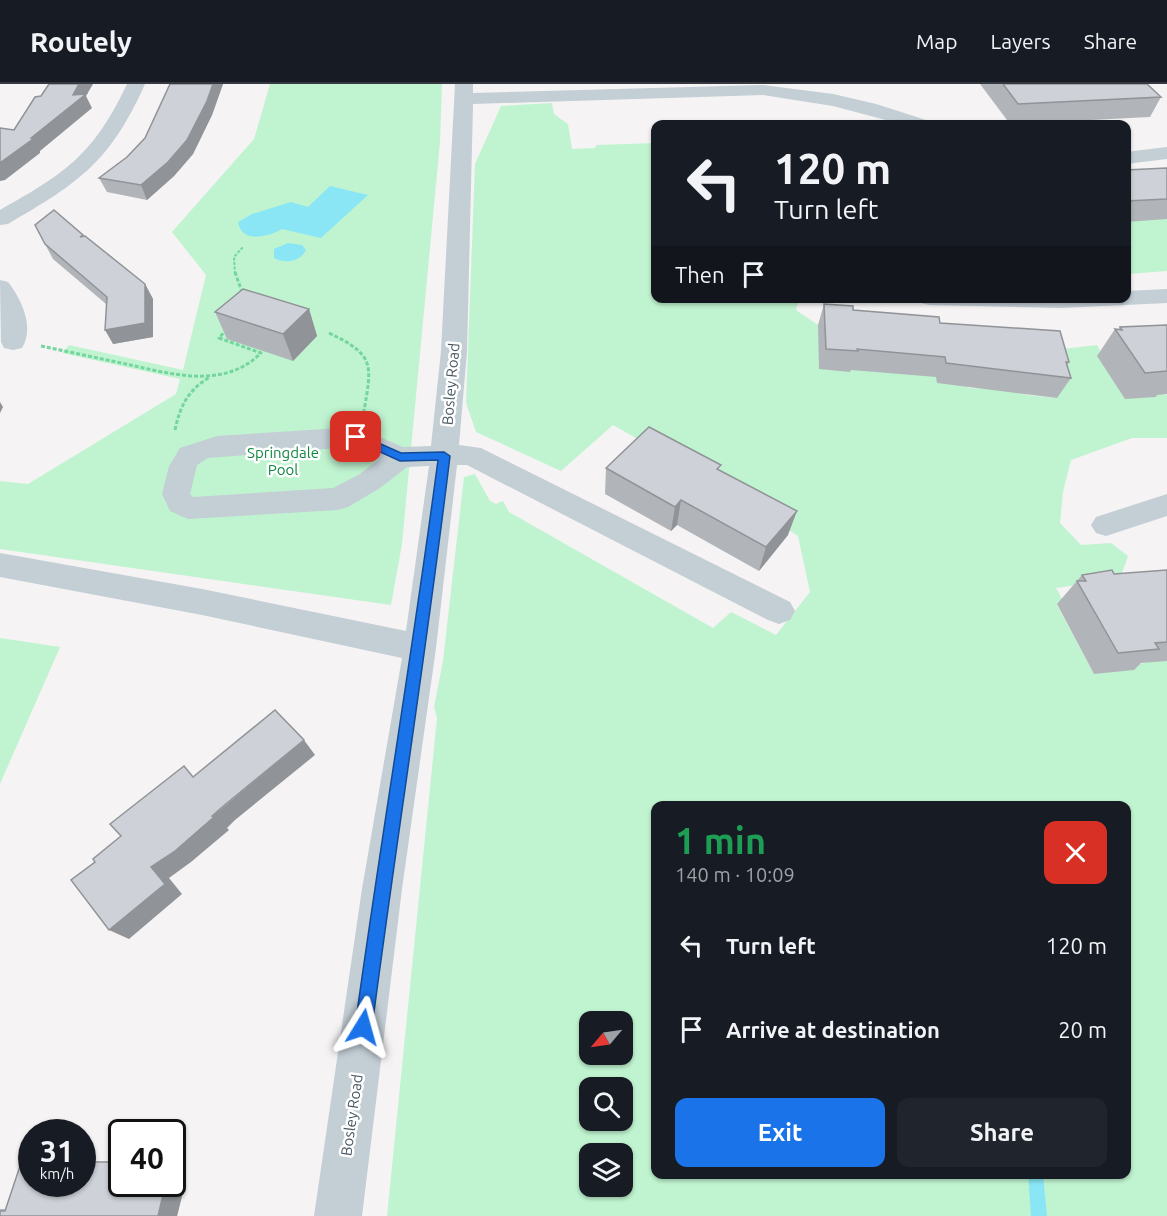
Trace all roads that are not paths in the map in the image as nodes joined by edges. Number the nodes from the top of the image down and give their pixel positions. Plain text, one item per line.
1 (136, 84) edge
2 (720, 87) edge
3 (463, 91) edge
4 (906, 120) edge
5 (1167, 153) edge
6 (1131, 157) edge
7 (0, 219) edge
8 (0, 286) edge
9 (1167, 296) edge
10 (1131, 298) edge
11 (13, 342) road end
12 (444, 456) junction
13 (400, 457) junction
14 (1167, 505) edge
15 (1106, 525) dead end
16 (0, 566) edge
17 (779, 611) dead end
18 (420, 648) junction
19 (338, 1216) edge

1 - 7 street
2 - 3 street
2 - 4 street
3 - 12 street, Bosley Road
5 - 6 street
8 - 11 street
9 - 10 street
12 - 13 street
12 - 17 street
12 - 18 street, Bosley Road
13 - 13 street
14 - 15 street
16 - 18 street
18 - 19 street, Bosley Road

